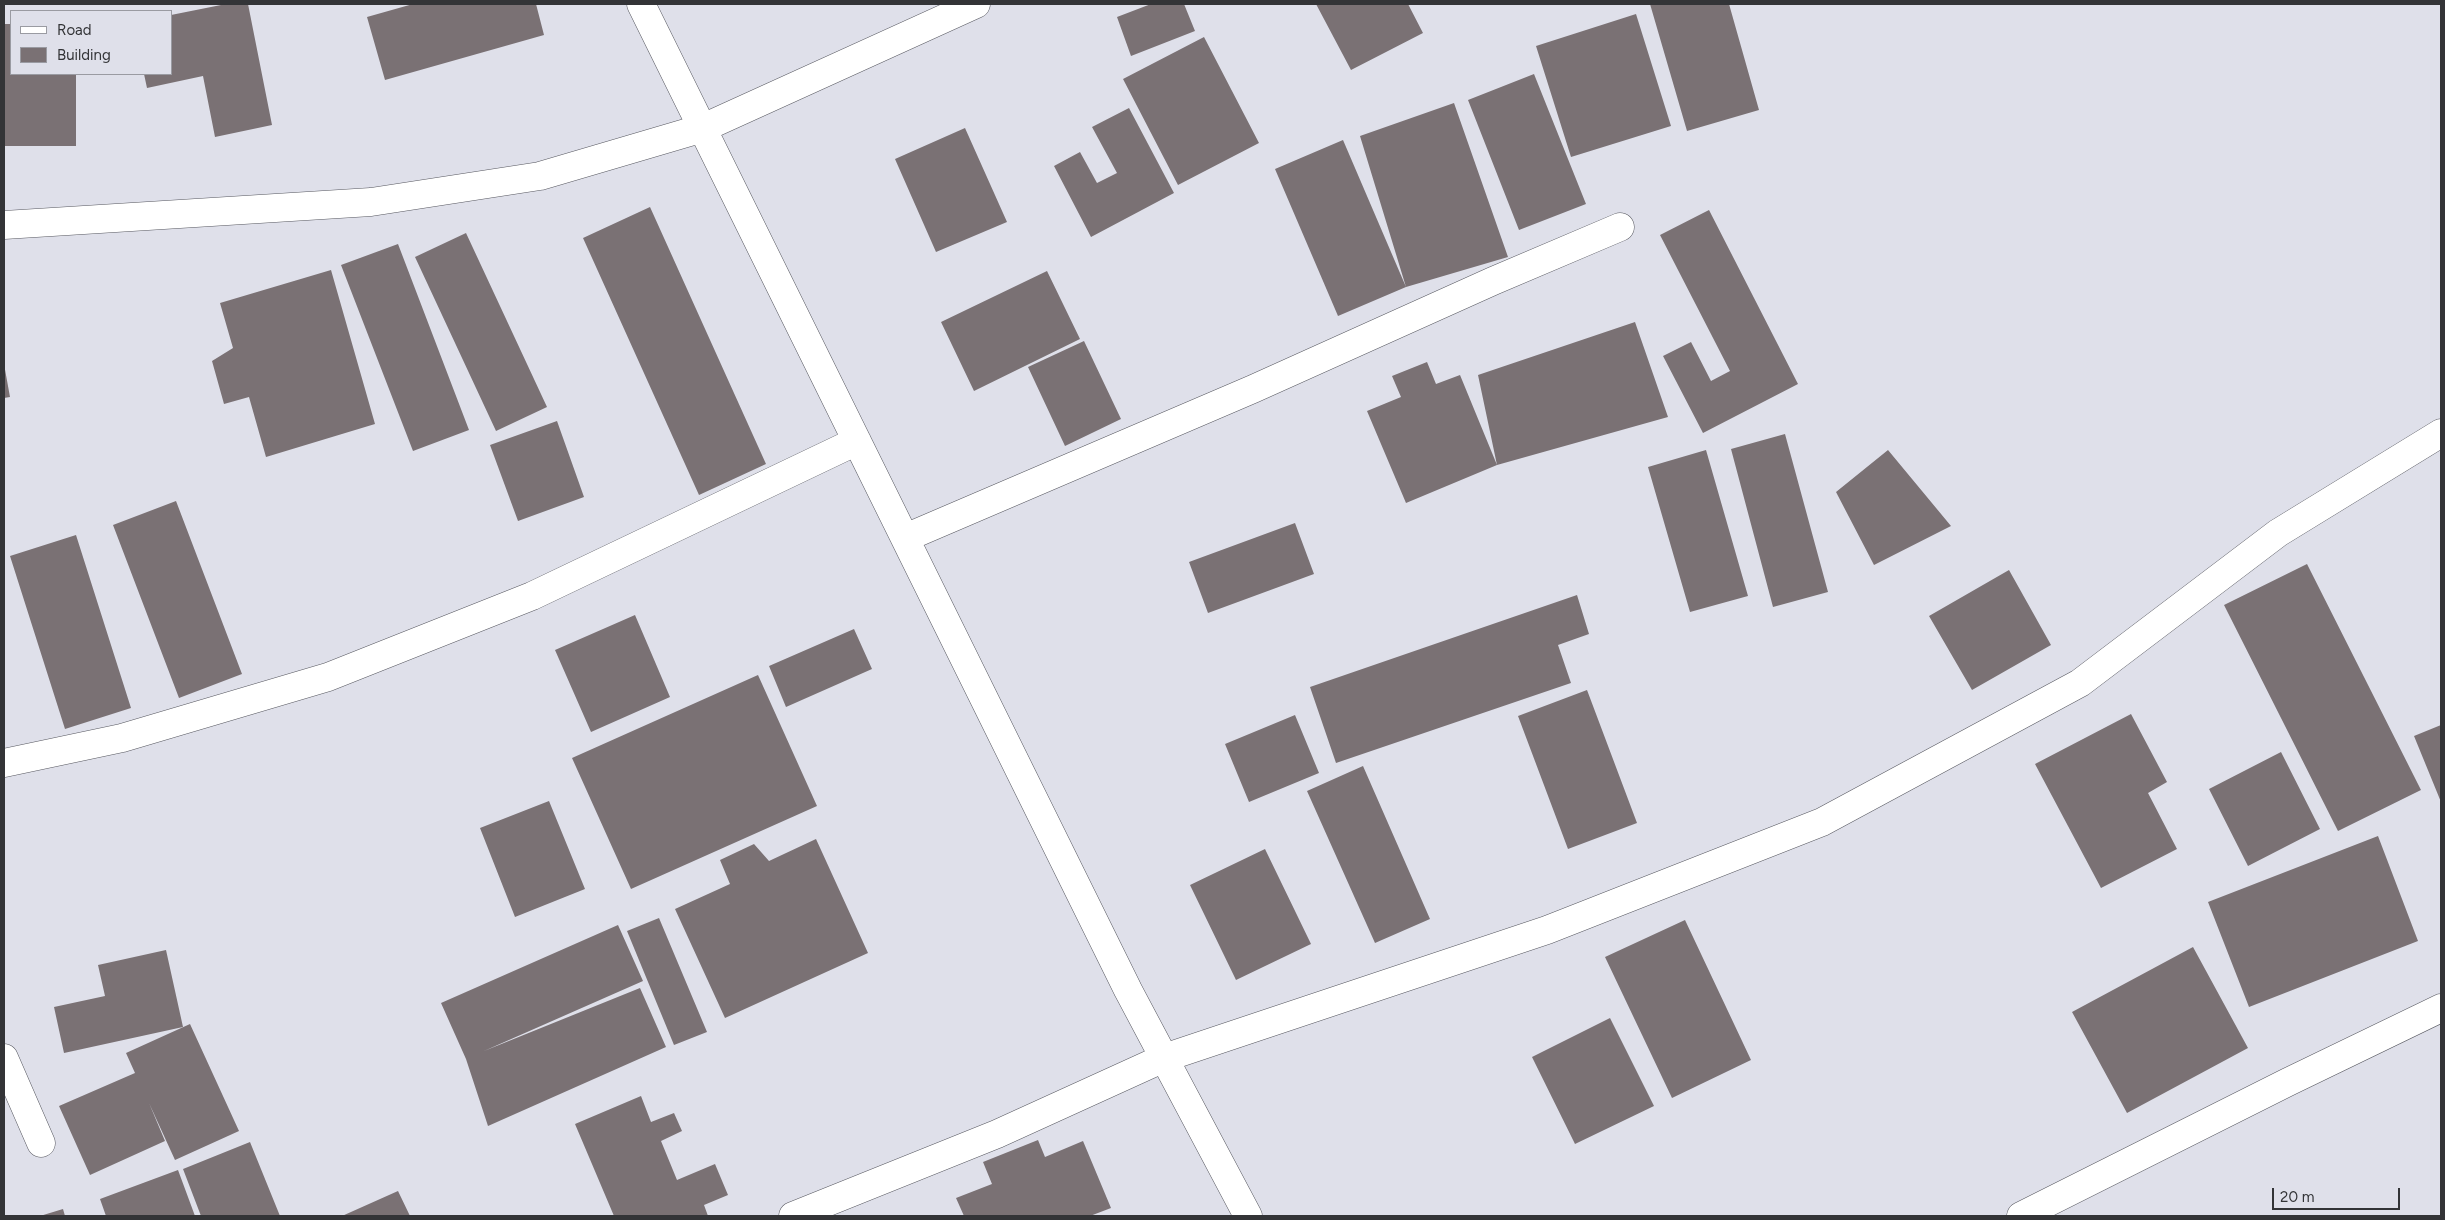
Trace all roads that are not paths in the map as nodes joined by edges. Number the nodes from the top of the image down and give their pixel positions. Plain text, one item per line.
1 (641, 4) edge
2 (976, 4) edge
3 (703, 128) junction
4 (4, 225) edge
5 (1620, 227) dead end
6 (2441, 433) edge
7 (857, 441) junction
8 (905, 538) junction
9 (4, 763) edge
10 (2441, 1008) edge
11 (4, 1058) edge
12 (1164, 1058) junction
13 (42, 1143) dead end
14 (793, 1216) edge
15 (1248, 1216) edge
16 (2021, 1216) edge

1 - 3 street
2 - 3 street
3 - 4 street
3 - 7 street
5 - 8 street
6 - 12 street
7 - 8 street
7 - 9 street
8 - 12 street
10 - 16 street
11 - 13 street
12 - 14 street
12 - 15 street

